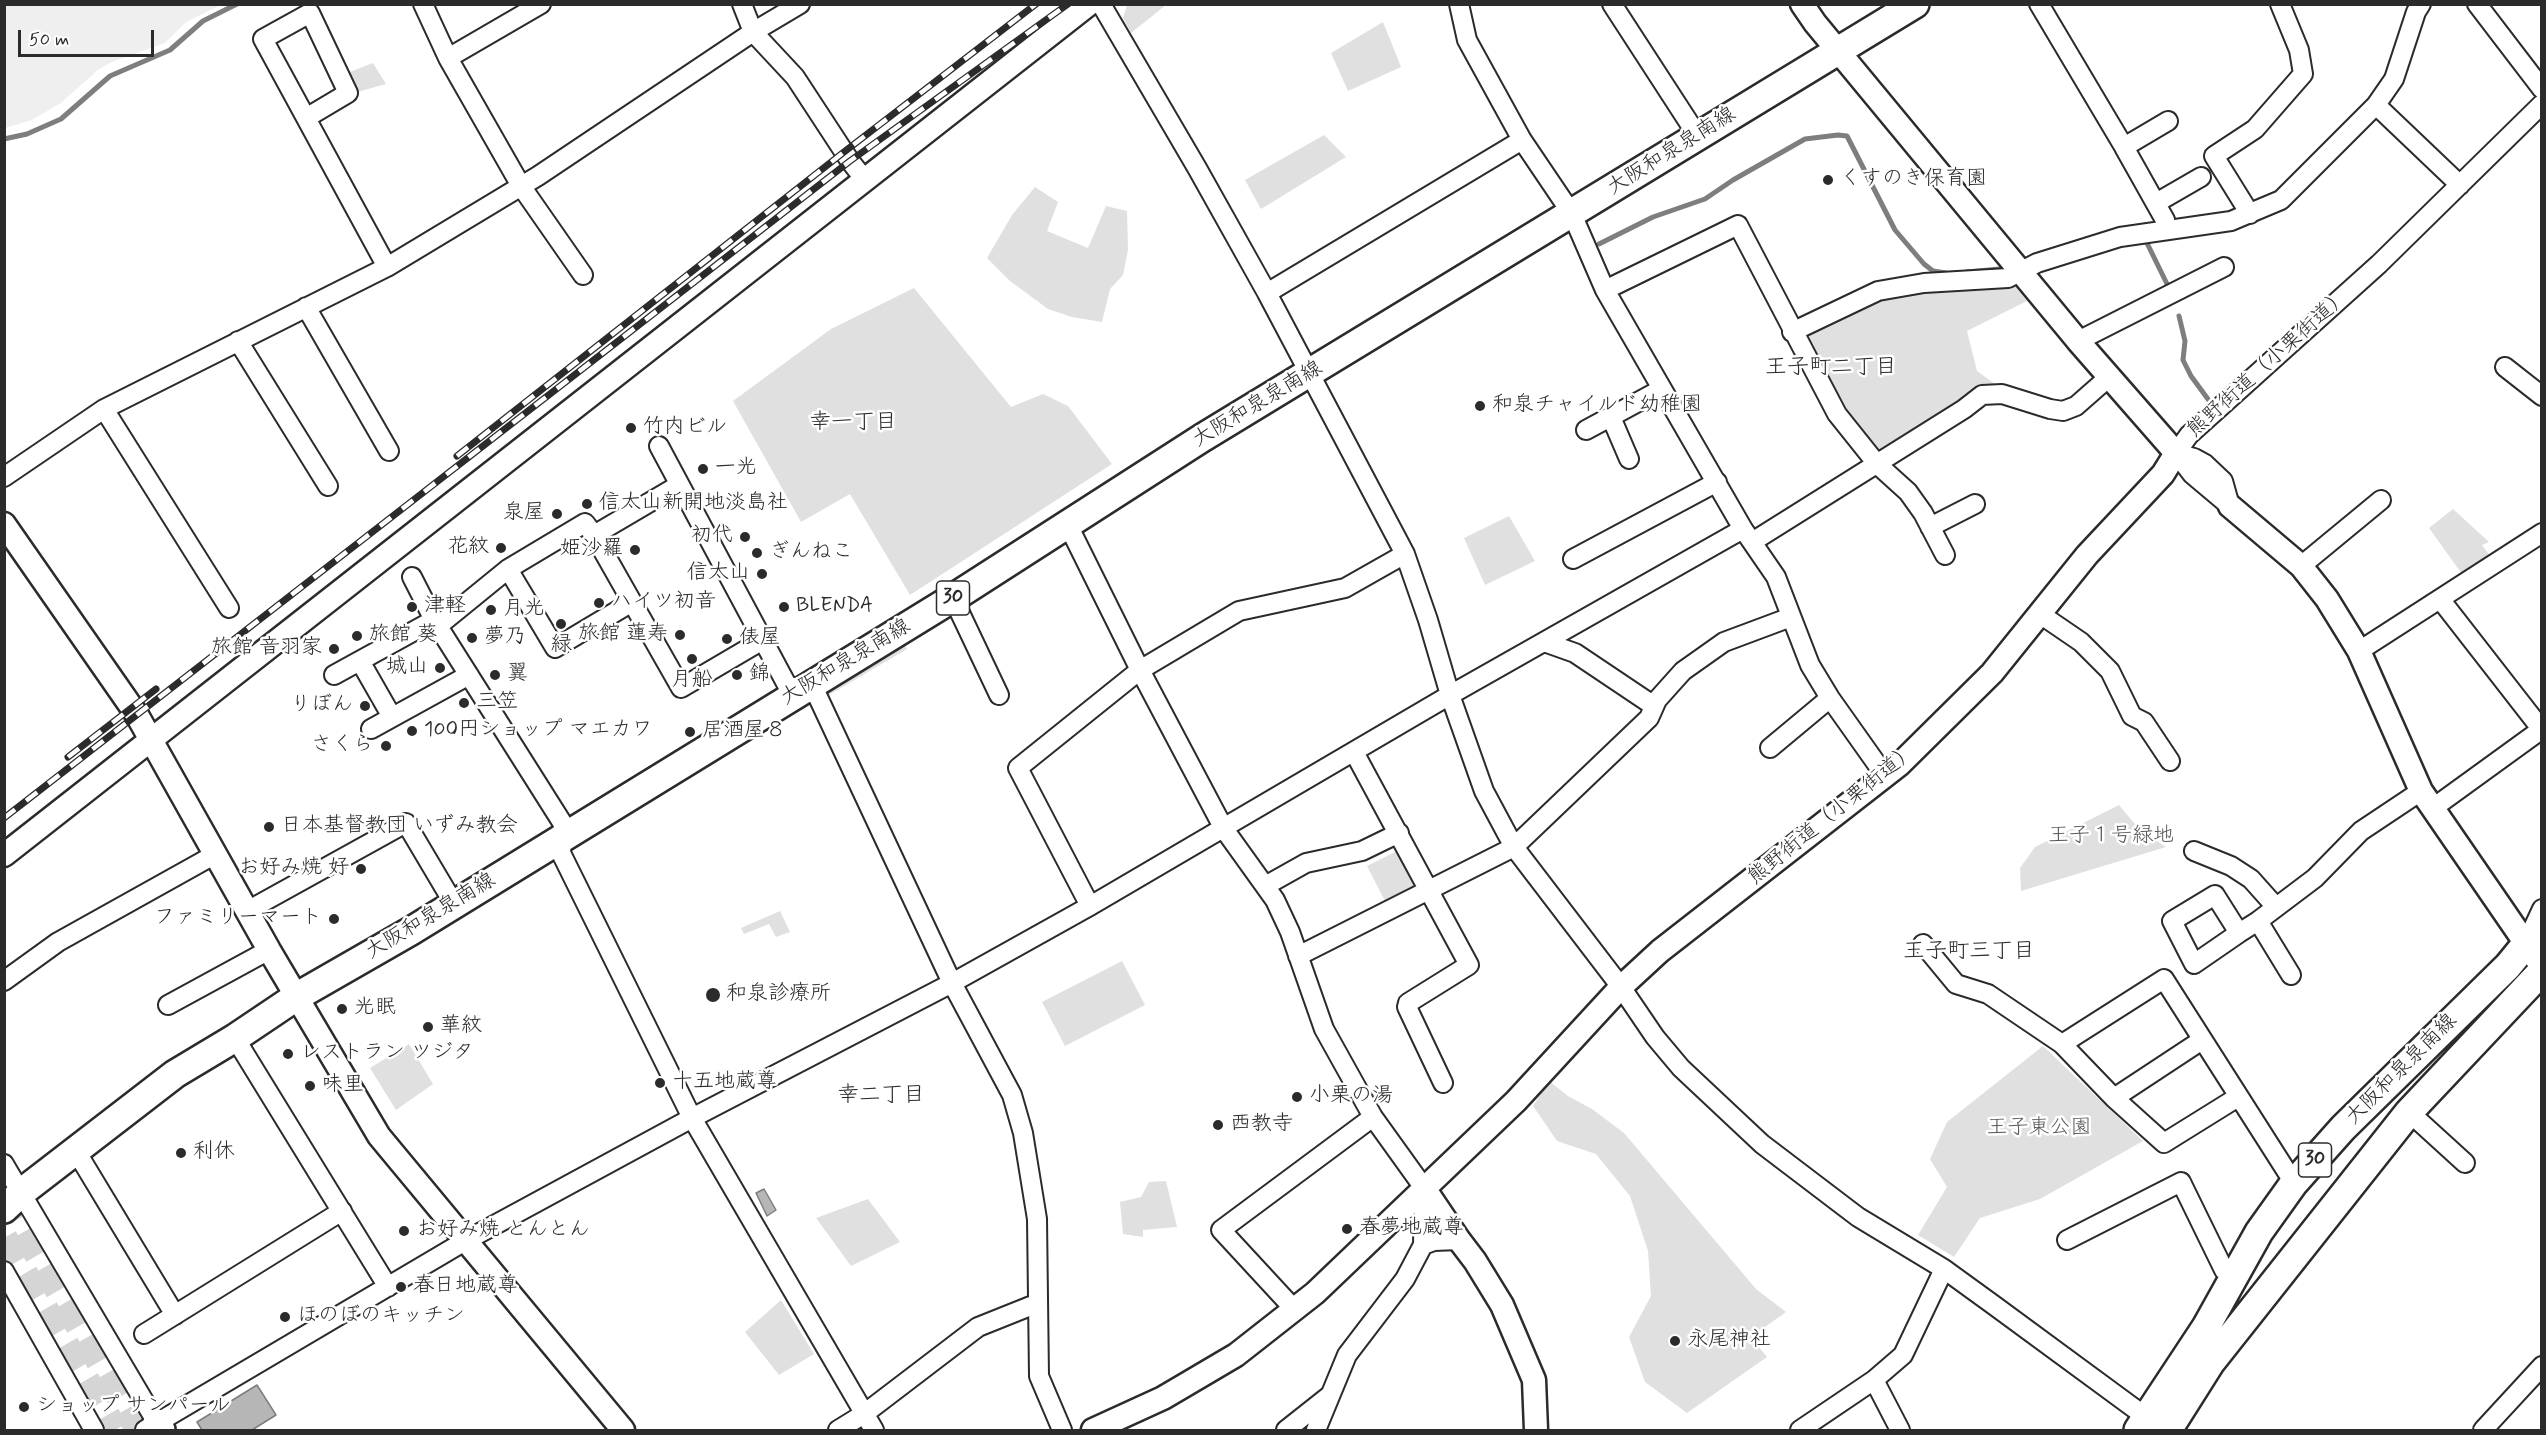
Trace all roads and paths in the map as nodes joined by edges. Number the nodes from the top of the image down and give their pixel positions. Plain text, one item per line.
1 (423, 4) edge
2 (541, 4) edge
3 (742, 4) edge
4 (800, 4) edge
5 (1089, 4) edge
6 (1101, 4) edge
7 (1459, 4) edge
8 (1612, 4) edge
9 (1802, 4) edge
10 (1915, 4) edge
11 (2039, 4) edge
12 (2280, 4) edge
13 (2421, 4) edge
14 (2477, 4) edge
15 (753, 32) junction
16 (1839, 51) junction
17 (448, 58) junction
18 (2541, 89) edge
19 (2541, 104) edge
20 (2376, 105) junction
21 (306, 118) junction
22 (2168, 121) dead end
23 (1697, 135) junction
24 (1522, 140) junction
25 (2124, 147) junction
26 (2201, 177) dead end
27 (865, 180) junction
28 (2460, 185) junction
29 (521, 186) junction
30 (2156, 203) junction
31 (1572, 213) junction
32 (2250, 214) junction
33 (2167, 229) junction
34 (387, 267) junction
35 (2224, 267) dead end
36 (2022, 272) junction
37 (584, 275) dead end
38 (1605, 290) junction
39 (1267, 293) junction
40 (306, 307) junction
41 (1792, 332) junction
42 (238, 341) junction
43 (2078, 341) junction
44 (2505, 367) dead end
45 (1310, 374) junction
46 (2109, 377) junction
47 (1662, 388) junction
48 (2541, 396) edge
49 (104, 409) junction
50 (1611, 417) junction
51 (1586, 430) dead end
52 (659, 446) dead end
53 (389, 451) dead end
54 (2176, 453) junction
55 (1629, 459) dead end
56 (1878, 464) junction
57 (4, 477) edge
58 (1717, 482) junction
59 (679, 485) junction
60 (328, 486) dead end
61 (2381, 500) dead end
62 (1975, 504) dead end
63 (2230, 506) joint
64 (4, 524) edge
65 (1068, 525) junction
66 (1930, 526) junction
67 (2541, 533) edge
68 (594, 535) junction
69 (1748, 536) junction
70 (1405, 554) junction
71 (1945, 555) dead end
72 (1573, 560) dead end
73 (2301, 566) junction
74 (508, 570) junction
75 (412, 577) dead end
76 (953, 598) junction
77 (2440, 599) junction
78 (632, 602) junction
79 (229, 608) dead end
80 (2040, 614) junction
81 (1791, 617) junction
82 (436, 623) junction
83 (761, 641) junction
84 (1544, 642) junction
85 (2359, 651) junction
86 (360, 661) junction
87 (1140, 670) junction
88 (334, 675) dead end
89 (469, 675) junction
90 (802, 690) junction
91 (999, 695) dead end
92 (1450, 695) junction
93 (1830, 698) junction
94 (1654, 706) junction
95 (392, 717) junction
96 (371, 729) dead end
97 (2541, 729) edge
98 (150, 739) junction
99 (1770, 748) dead end
100 (1354, 752) junction
101 (2170, 760) dead end
102 (1886, 777) junction
103 (2427, 799) junction
104 (1224, 829) junction
105 (1399, 833) junction
106 (562, 836) junction
107 (1514, 847) junction
108 (2194, 851) dead end
109 (4, 855) edge
110 (214, 855) junction
111 (1264, 886) junction
112 (1429, 888) junction
113 (454, 904) junction
114 (1090, 906) junction
115 (2276, 907) junction
116 (2541, 909) edge
117 (247, 911) junction
118 (2258, 921) junction
119 (2240, 933) dead end
120 (2534, 937) edge
121 (1923, 944) dead end
122 (269, 950) junction
123 (1298, 956) junction
124 (2541, 967) edge
125 (2541, 971) edge
126 (2291, 975) dead end
127 (4, 981) edge
128 (952, 983) junction
129 (1621, 987) junction
130 (296, 997) junction
131 (168, 1005) dead end
132 (235, 1038) junction
133 (2202, 1040) junction
134 (2062, 1044) junction
135 (1443, 1083) dead end
136 (2238, 1097) junction
137 (2114, 1098) junction
138 (2409, 1112) junction
139 (1373, 1117) junction
140 (692, 1118) junction
141 (75, 1151) junction
142 (2465, 1163) dead end
143 (4, 1164) edge
144 (2294, 1184) junction
145 (1424, 1188) junction
146 (13, 1201) edge
147 (342, 1211) junction
148 (1459, 1240) junction
149 (2067, 1240) dead end
150 (465, 1241) junction
151 (1423, 1245) junction
152 (1944, 1269) junction
153 (4, 1271) edge
154 (2234, 1278) junction
155 (388, 1287) junction
156 (1038, 1303) junction
157 (1294, 1309) junction
158 (175, 1315) junction
159 (144, 1335) dead end
160 (2541, 1366) edge
161 (1874, 1380) junction
162 (1330, 1396) junction
163 (864, 1414) junction
164 (2152, 1427) edge
165 (154, 1428) edge
166 (94, 1431) edge
167 (623, 1431) edge
168 (838, 1431) edge
169 (874, 1431) edge
170 (1062, 1431) edge
171 (1093, 1431) edge
172 (1286, 1431) edge
173 (1316, 1431) edge
174 (1536, 1431) edge
175 (1800, 1431) edge
176 (1900, 1431) edge
177 (2483, 1431) edge

1 - 17 street
2 - 17 street
3 - 15 street
4 - 15 street
5 - 27 street
6 - 39 street
7 - 24 street
8 - 23 street
9 - 16 street
10 - 16 main road, 大阪和泉泉南線 / 30
11 - 25 street
12 - 32 street
13 - 20 street
14 - 18 street
15 - 27 street
15 - 29 street
16 - 23 main road, 大阪和泉泉南線 / 30
16 - 36 street
17 - 29 street
19 - 28 street, 熊野街道（小栗街道）
20 - 28 street
20 - 32 street
21 - 21 street
21 - 34 street
22 - 25 street
23 - 31 main road, 大阪和泉泉南線 / 30
24 - 31 street
24 - 39 street
25 - 30 street
26 - 30 street
27 - 98 street
28 - 54 street, 熊野街道（小栗街道）
29 - 34 street
29 - 37 street
30 - 33 street
31 - 38 street
31 - 45 main road, 大阪和泉泉南線 / 30
32 - 33 street
33 - 36 street
34 - 40 street
35 - 43 street
36 - 41 street
36 - 43 street
38 - 41 street
38 - 47 street
39 - 45 street
40 - 42 street
40 - 53 street
41 - 56 street
42 - 49 street
42 - 60 street
43 - 46 street
44 - 48 street
45 - 65 main road, 大阪和泉泉南線 / 30
45 - 70 street
46 - 54 street
46 - 56 street
47 - 50 street
47 - 58 street
49 - 57 street
49 - 79 street
50 - 51 street
50 - 55 street
52 - 59 street
54 - 63 street
54 - 80 street, 熊野街道（小栗街道）
56 - 66 street
56 - 69 street
58 - 69 street
58 - 72 street
59 - 68 street
59 - 83 street
61 - 73 street
62 - 66 street
63 - 73 street
64 - 98 street
65 - 76 main road, 大阪和泉泉南線 / 30
65 - 87 street
66 - 71 street
67 - 77 street
68 - 74 street
68 - 78 street
69 - 81 street
69 - 84 street
70 - 87 street
70 - 92 street
73 - 85 street
74 - 78 street
74 - 82 street
75 - 82 street
76 - 90 main road, 大阪和泉泉南線 / 30
76 - 91 street
77 - 85 street
77 - 97 street
78 - 83 street
80 - 101 street
80 - 102 street, 熊野街道（小栗街道）
81 - 93 street
81 - 94 street
82 - 86 street
82 - 89 street
83 - 90 street
84 - 92 street
84 - 94 street
85 - 103 street
86 - 88 street
86 - 95 street
87 - 104 street
87 - 114 street
89 - 95 street
89 - 106 street
90 - 106 main road, 大阪和泉泉南線 / 30
90 - 128 street
92 - 100 street
92 - 107 street
93 - 99 street
93 - 102 street
94 - 107 street
95 - 96 street
97 - 103 street
98 - 109 street
98 - 110 street
100 - 104 street
100 - 105 street
102 - 129 street, 熊野街道（小栗街道）
103 - 115 street
103 - 120 street
104 - 111 street
104 - 114 street
105 - 111 street
105 - 112 street
106 - 113 main road, 大阪和泉泉南線 / 30
106 - 140 street
107 - 112 street
107 - 129 street
108 - 115 street
110 - 117 street
110 - 127 street
111 - 123 street
112 - 123 street
112 - 135 street
113 - 117 street
113 - 130 main road, 大阪和泉泉南線 / 30
114 - 128 street
115 - 118 street
116 - 120 street
117 - 122 street
118 - 119 street
118 - 126 street
120 - 124 street
120 - 144 main road, 大阪和泉泉南線 / 30
121 - 134 street
122 - 130 street
122 - 131 street
123 - 139 street
125 - 138 main road, 大阪和泉泉南線 / 30
128 - 140 street
128 - 156 street
129 - 145 street, 熊野街道（小栗街道）
129 - 152 street
130 - 132 main road, 大阪和泉泉南線 / 30
130 - 150 street
132 - 141 main road, 大阪和泉泉南線 / 30
132 - 147 street
133 - 134 street
133 - 136 street
133 - 137 street
134 - 137 street
136 - 137 street
136 - 144 street
138 - 142 street
138 - 164 main road, 大阪和泉泉南線 / 30
139 - 145 street
139 - 157 street
140 - 150 street
140 - 163 street
141 - 146 main road, 大阪和泉泉南線 / 30
141 - 158 street
143 - 146 street
144 - 154 main road, 大阪和泉泉南線 / 30
145 - 148 street
145 - 151 street
145 - 157 street, 熊野街道（小栗街道）
146 - 165 street
147 - 155 street
147 - 158 street
148 - 151 street
148 - 174 street
149 - 154 street
150 - 155 street
150 - 167 street
151 - 162 street
152 - 161 street
152 - 164 street
153 - 166 street
154 - 164 main road, 大阪和泉泉南線 / 30
155 - 165 street
156 - 163 street
156 - 170 street
157 - 171 street, 熊野街道（小栗街道）
158 - 159 street
160 - 177 street
161 - 175 street
161 - 176 street
162 - 172 street
162 - 173 street
163 - 168 street
163 - 169 street

